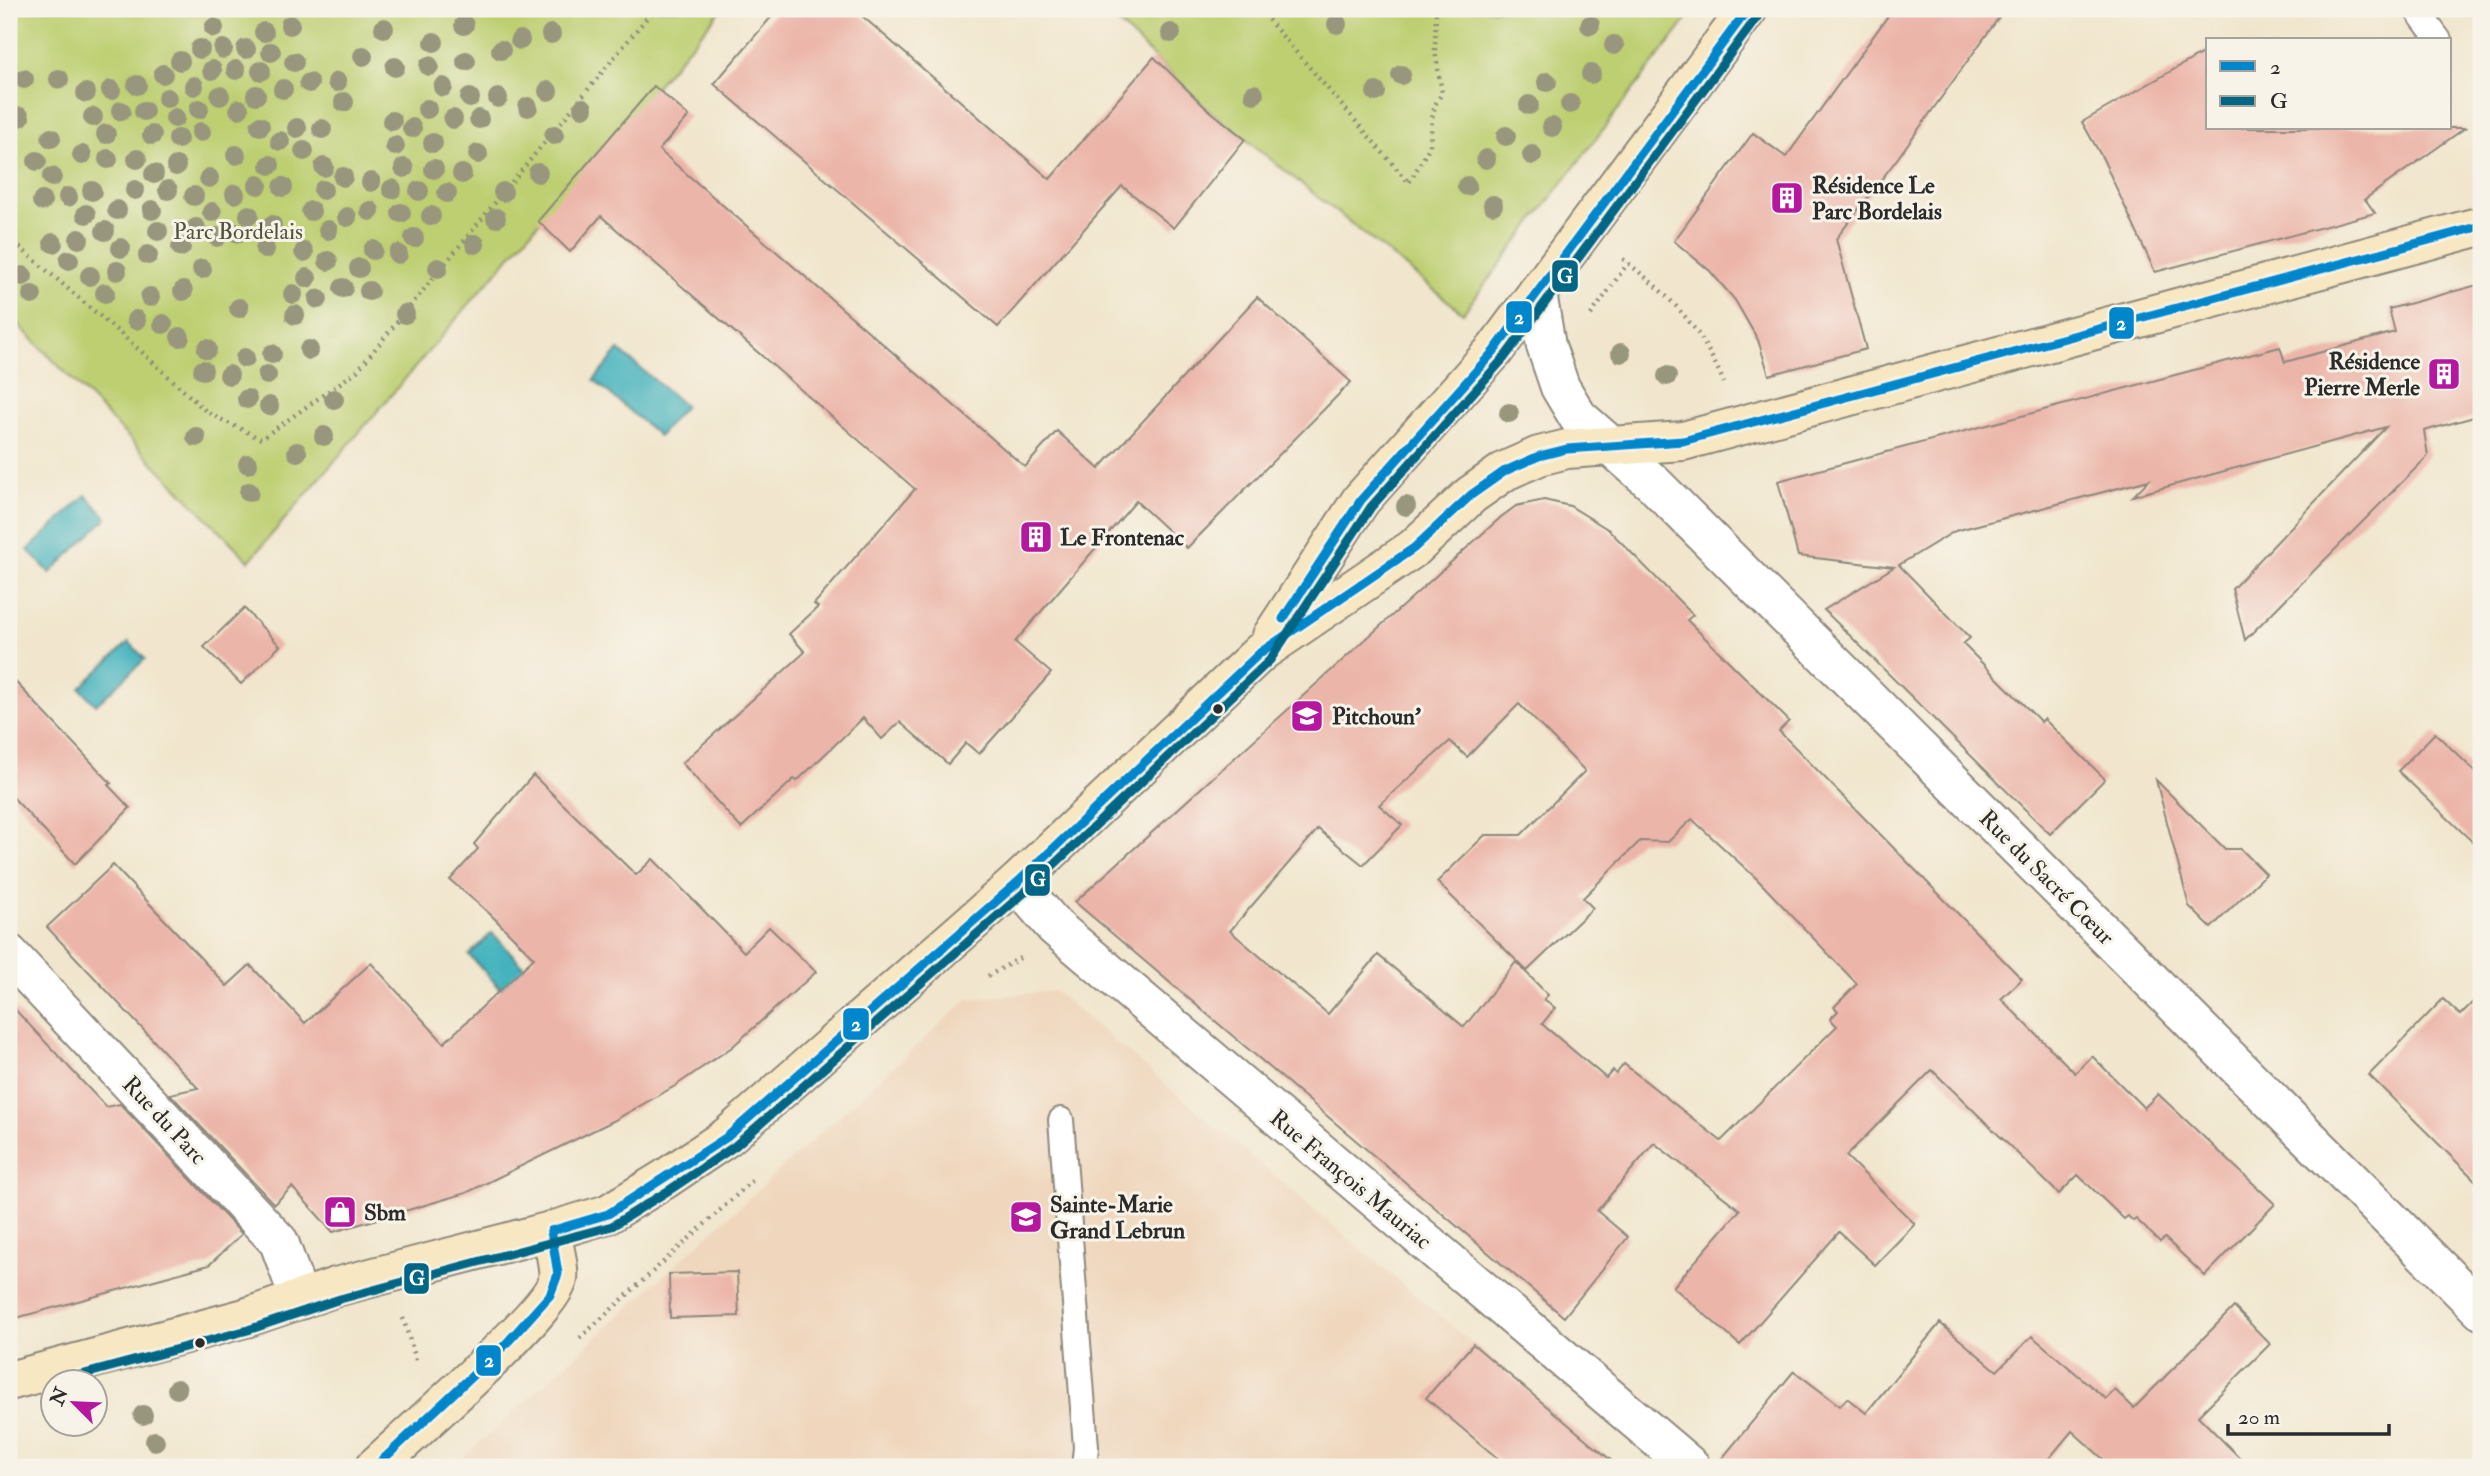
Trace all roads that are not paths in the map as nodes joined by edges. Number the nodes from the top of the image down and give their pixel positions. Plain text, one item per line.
1 (1748, 9) edge
2 (2416, 9) edge
3 (2438, 38) edge
4 (2481, 226) edge
5 (1537, 293) junction
6 (1610, 446) junction
7 (1261, 652) junction
8 (1017, 883) junction
9 (9, 954) edge
10 (1060, 1121) dead end
11 (551, 1231) junction
12 (300, 1300) junction
13 (2481, 1310) edge
14 (9, 1381) edge
15 (375, 1467) edge
16 (1084, 1467) edge
17 (1691, 1467) edge

1 - 5 main road
2 - 3 lane
4 - 6 main road
5 - 6 street, Rue du Sacré Cœur
5 - 7 main road
6 - 7 main road
6 - 13 street, Rue du Sacré Cœur
7 - 8 main road
8 - 11 main road
8 - 17 street, Rue François Mauriac
9 - 12 street, Rue du Parc
10 - 16 lane
11 - 12 main road
11 - 15 main road
12 - 14 main road

